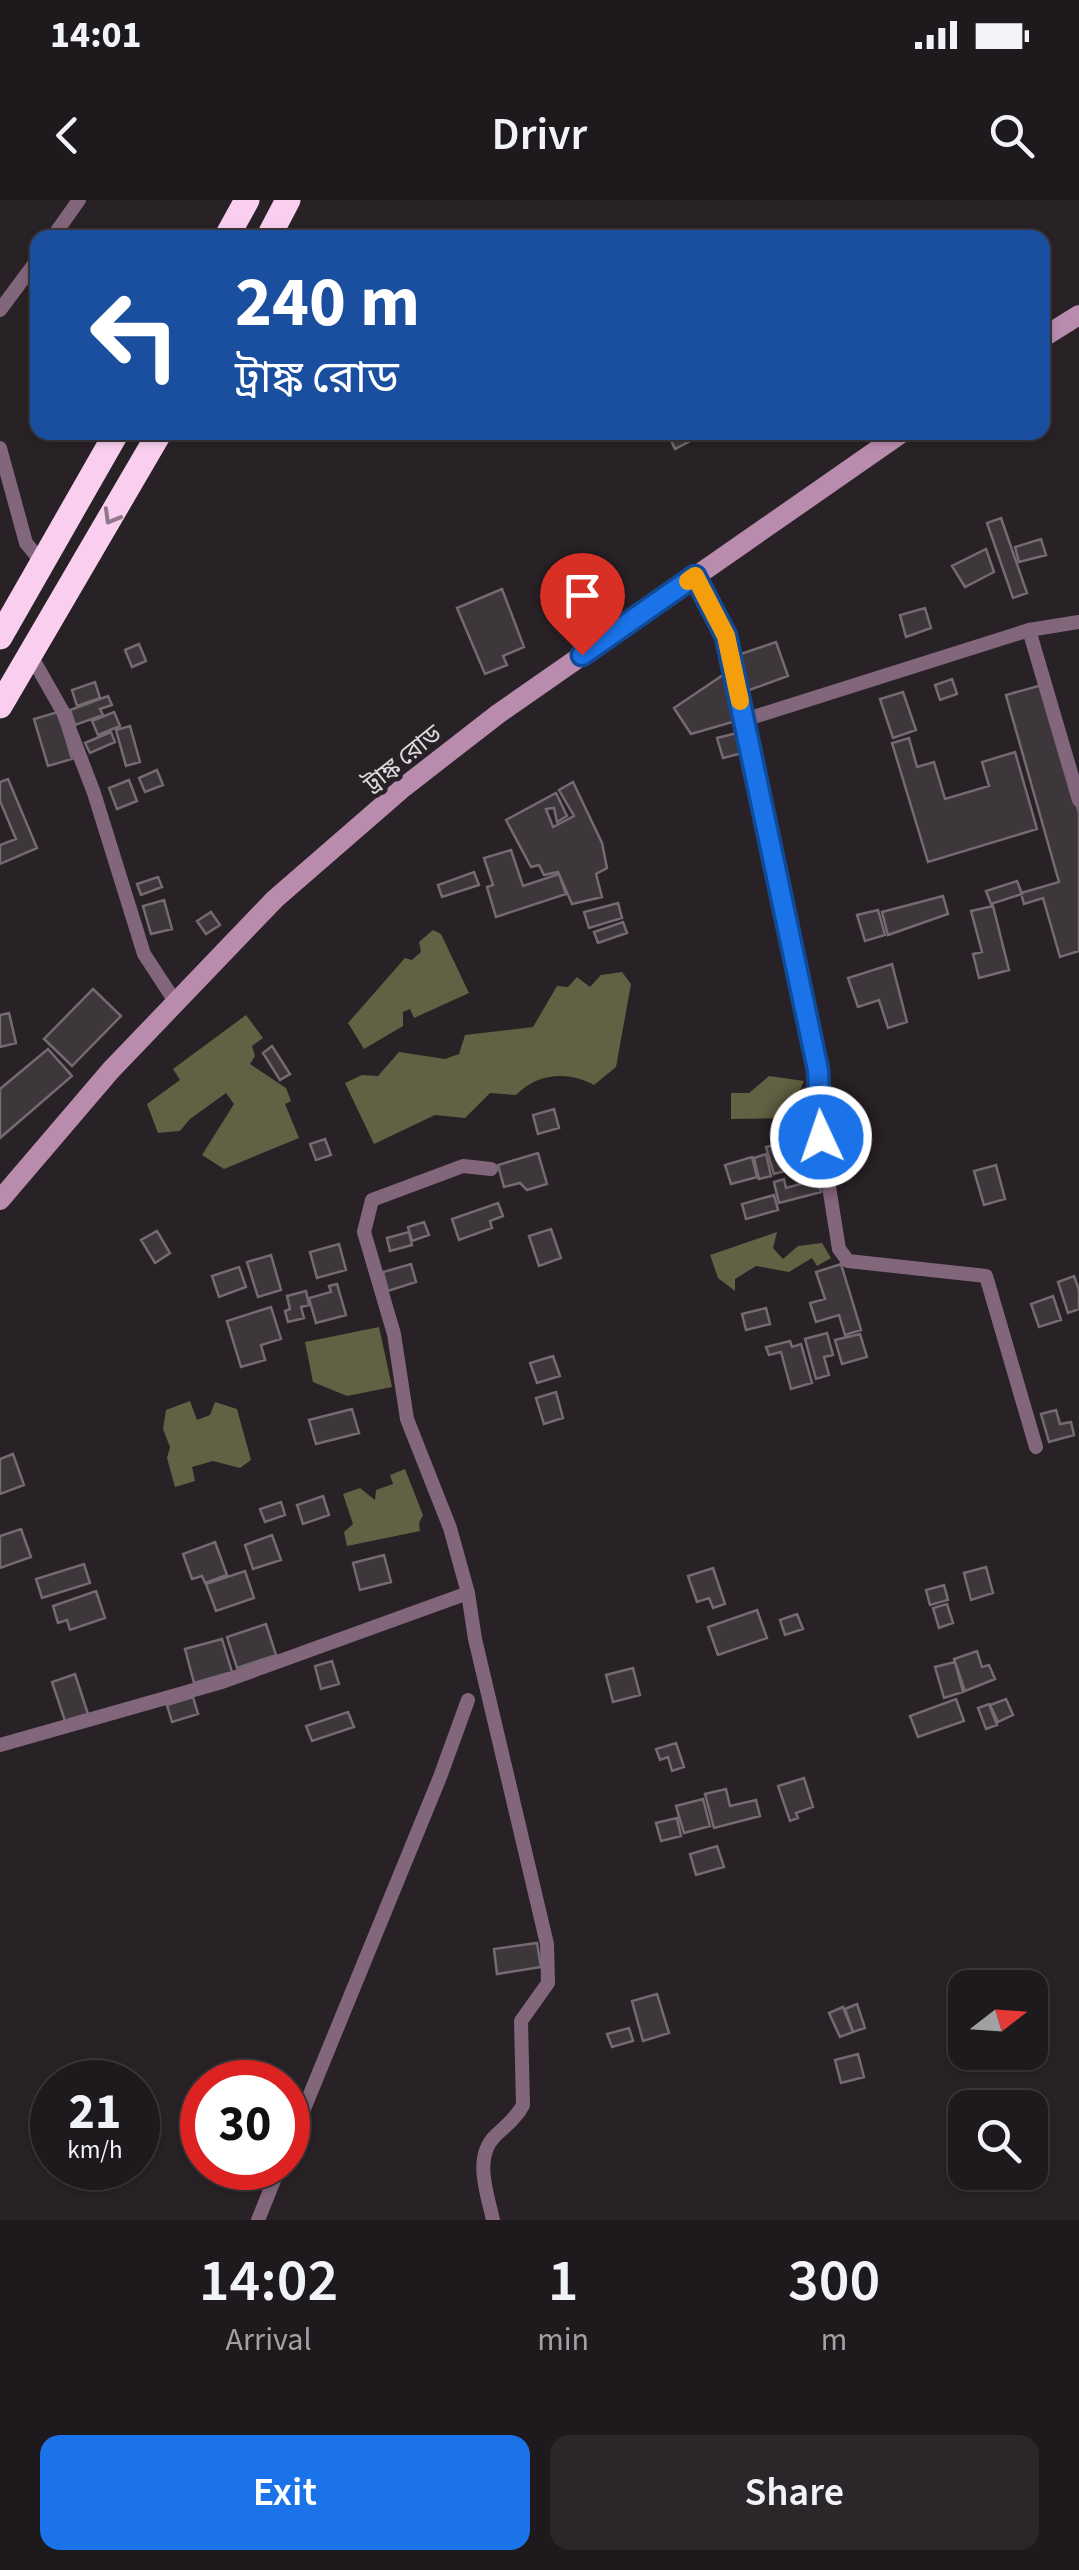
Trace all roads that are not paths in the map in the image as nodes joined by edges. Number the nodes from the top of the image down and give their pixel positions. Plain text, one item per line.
1 (78, 200) edge
2 (247, 200) edge
3 (288, 200) edge
4 (57, 230) edge
5 (230, 230) edge
6 (272, 230) edge
7 (30, 269) edge
8 (0, 310) edge
9 (1079, 315) edge
10 (1050, 333) edge
11 (113, 440) edge
12 (155, 440) edge
13 (891, 440) edge
14 (0, 448) edge
15 (41, 562) junction
16 (695, 576) junction
17 (1079, 622) edge
18 (1030, 630) junction
19 (0, 636) edge
20 (30, 654) junction
21 (0, 706) edge
22 (744, 720) junction
23 (1079, 800) edge
24 (176, 1002) junction
25 (491, 1169) dead end
26 (0, 1200) edge
27 (1036, 1447) dead end
28 (468, 1593) junction
29 (468, 1700) dead end
30 (0, 1745) edge
31 (310, 2094) edge
32 (270, 2190) edge
33 (258, 2220) edge
34 (493, 2220) edge

1 - 4 street
2 - 5 highway
3 - 6 highway
7 - 8 street
9 - 10 main road
11 - 15 highway
12 -> 20 highway
13 - 16 main road, ট্রাঙ্ক রোড
14 - 15 street
15 - 19 highway
16 - 22 street
16 - 24 main road, ট্রাঙ্ক রোড
17 - 18 street
18 - 22 street
18 - 23 street
20 - 21 highway
20 - 24 street
22 - 27 street
24 - 26 main road, ট্রাঙ্ক রোড
25 - 28 street
28 - 30 street
28 - 34 street
29 - 31 street
32 - 33 street

